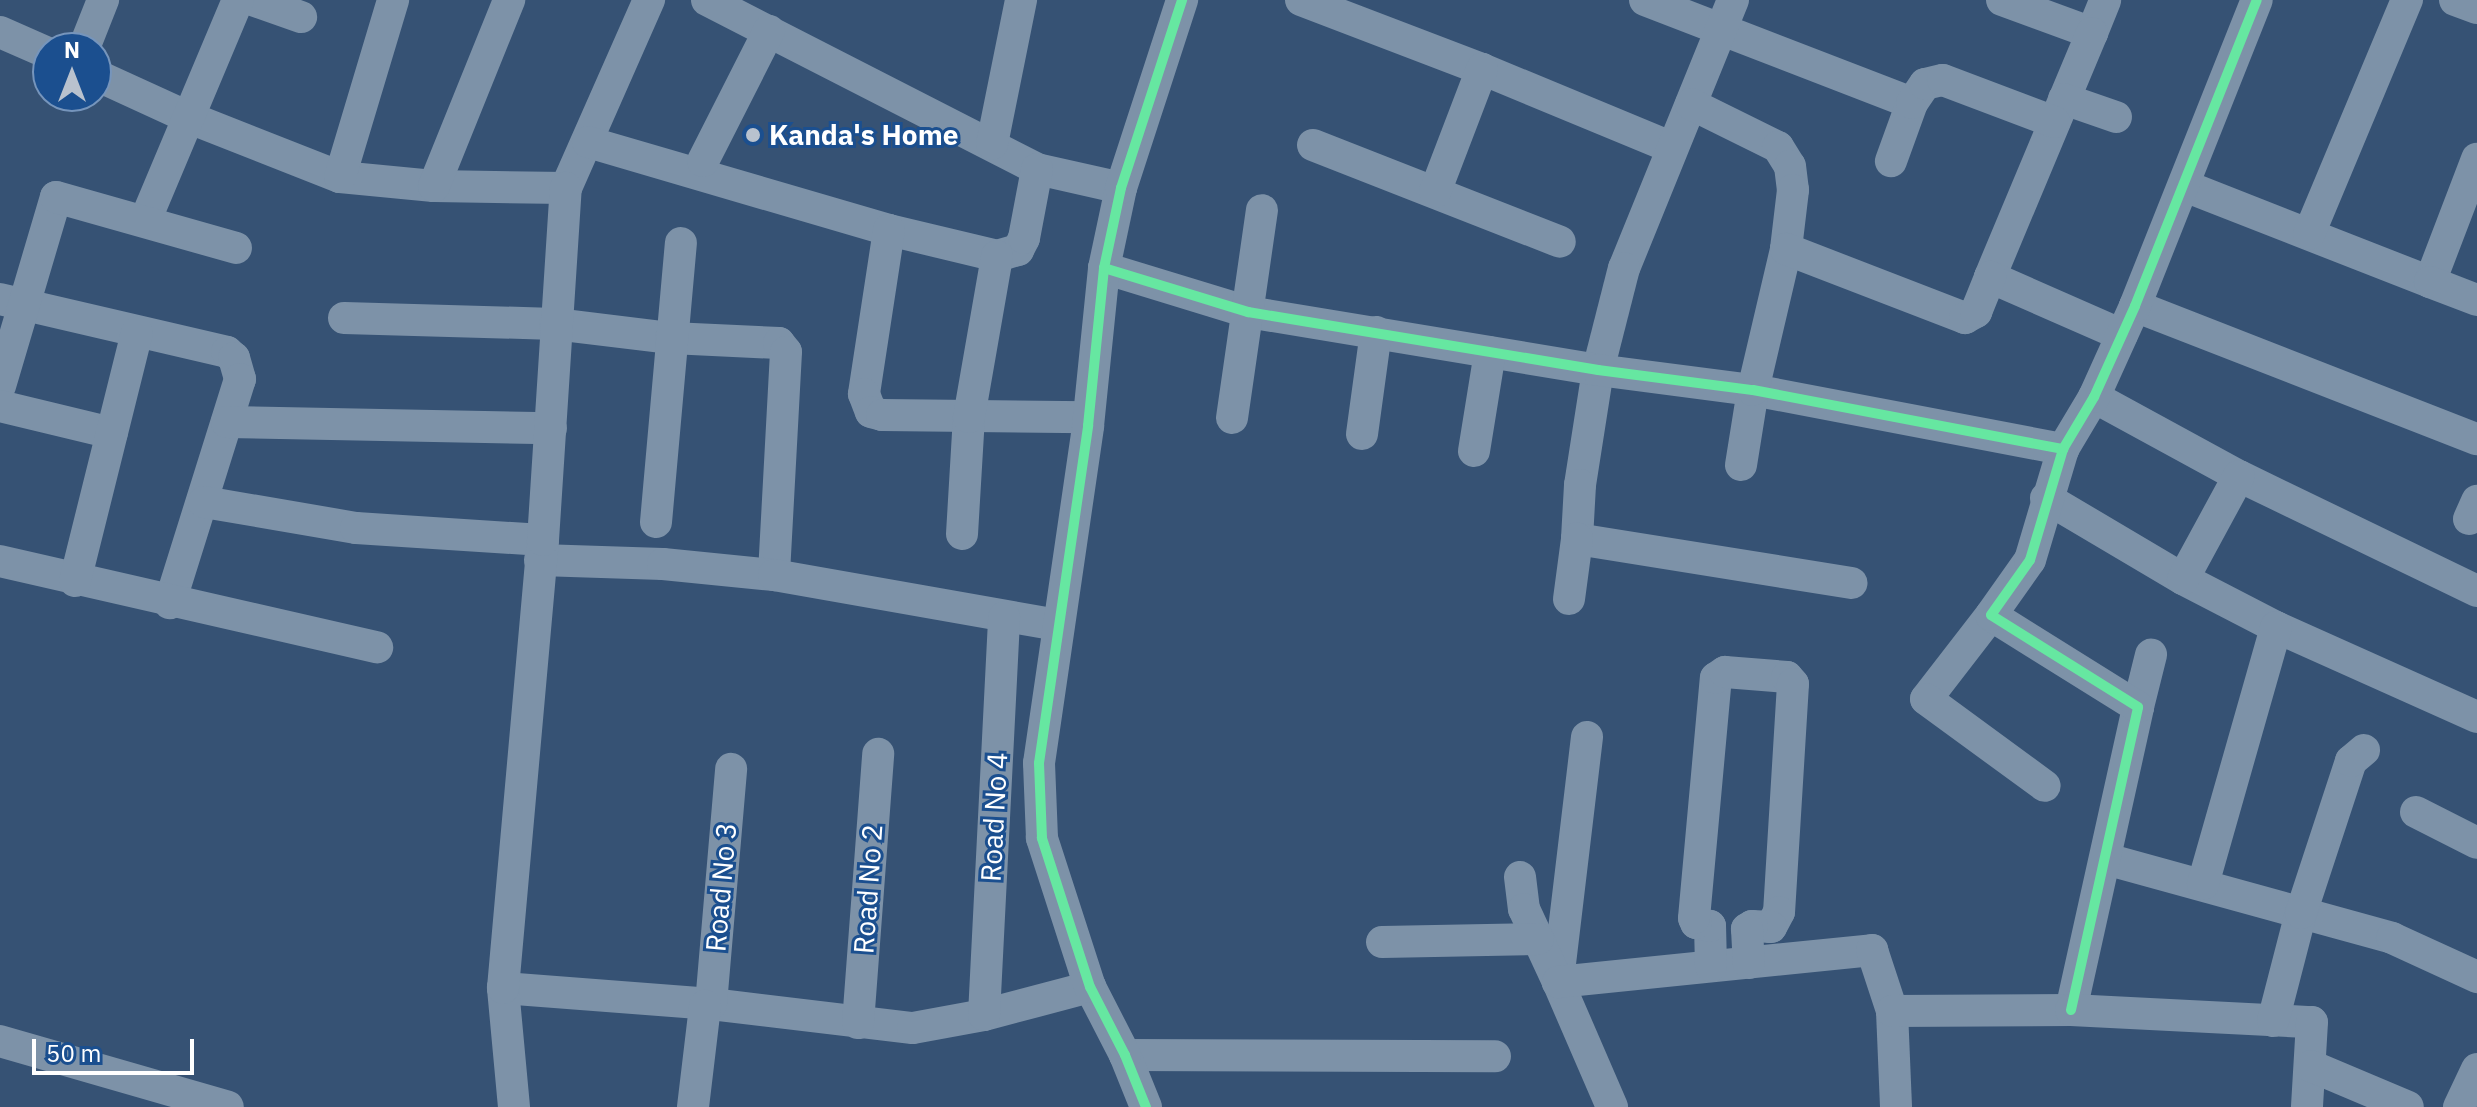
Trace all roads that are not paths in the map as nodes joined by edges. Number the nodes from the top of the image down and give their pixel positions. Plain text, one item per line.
1 (103, 0) edge
2 (238, 0) edge
3 (252, 0) edge
4 (393, 0) edge
5 (509, 0) edge
6 (649, 0) edge
7 (707, 0) edge
8 (1021, 0) edge
9 (1182, 0) edge
10 (1645, 0) edge
11 (2002, 0) edge
12 (2105, 0) edge
13 (2257, 0) edge
14 (2407, 0) edge
15 (2455, 0) edge
16 (1322, 4) edge
17 (2477, 8) edge
18 (1728, 15) edge
19 (301, 17) dead end
20 (769, 31) junction
21 (0, 32) edge
22 (90, 32) edge
23 (2092, 33) junction
24 (32, 46) edge
25 (1482, 69) junction
26 (112, 82) edge
27 (1912, 103) junction
28 (1691, 104) junction
29 (2059, 110) junction
30 (2116, 117) dead end
31 (190, 118) junction
32 (588, 142) junction
33 (992, 144) junction
34 (1313, 145) dead end
35 (1670, 147) junction
36 (2477, 159) edge
37 (703, 161) dead end
38 (1891, 161) dead end
39 (1037, 169) junction
40 (340, 177) junction
41 (434, 186) junction
42 (2185, 186) junction
43 (566, 188) junction
44 (1121, 188) junction
45 (1435, 192) junction
46 (1262, 210) dead end
47 (145, 221) junction
48 (889, 230) junction
49 (2309, 234) junction
50 (1560, 242) dead end
51 (681, 243) dead end
52 (236, 248) dead end
53 (1786, 249) junction
54 (997, 256) junction
55 (1104, 268) junction
56 (1990, 277) junction
57 (2430, 282) junction
58 (2477, 300) edge
59 (11, 302) edge
60 (1248, 312) junction
61 (344, 318) dead end
62 (2128, 320) junction
63 (555, 324) junction
64 (1376, 332) junction
65 (137, 333) junction
66 (671, 338) junction
67 (1490, 352) junction
68 (1598, 370) junction
69 (0, 386) edge
70 (1753, 390) junction
71 (2094, 397) junction
72 (0, 406) edge
73 (969, 417) junction
74 (1088, 417) junction
75 (1232, 418) dead end
76 (227, 422) junction
77 (551, 428) junction
78 (112, 433) junction
79 (1362, 434) dead end
80 (2477, 439) edge
81 (2063, 449) junction
82 (1474, 451) dead end
83 (1741, 465) dead end
84 (2239, 476) junction
85 (2046, 498) junction
86 (204, 502) junction
87 (656, 522) dead end
88 (962, 534) dead end
89 (1577, 539) junction
90 (542, 550) junction
91 (0, 561) edge
92 (774, 575) junction
93 (2183, 579) junction
94 (75, 581) junction
95 (1851, 583) dead end
96 (2477, 591) edge
97 (1569, 599) dead end
98 (170, 603) junction
99 (1991, 615) junction
100 (1004, 618) junction
101 (1058, 625) junction
102 (2276, 627) junction
103 (377, 647) dead end
104 (2151, 655) dead end
105 (2138, 707) junction
106 (2477, 717) edge
107 (1587, 737) dead end
108 (2364, 750) dead end
109 (878, 754) dead end
110 (731, 769) dead end
111 (2045, 786) dead end
112 (2416, 812) dead end
113 (2477, 843) edge
114 (2106, 859) junction
115 (1520, 877) dead end
116 (2203, 884) junction
117 (2301, 913) junction
118 (1538, 939) junction
119 (1382, 942) dead end
120 (1749, 963) junction
121 (1711, 966) junction
122 (2477, 977) edge
123 (1558, 982) junction
124 (1090, 987) junction
125 (503, 988) junction
126 (708, 1005) junction
127 (2071, 1010) junction
128 (1892, 1011) junction
129 (984, 1015) junction
130 (2273, 1021) junction
131 (858, 1023) junction
132 (0, 1041) edge
133 (1125, 1055) junction
134 (1495, 1056) dead end
135 (2311, 1066) junction
136 (2477, 1069) edge
137 (228, 1107) edge
138 (514, 1107) edge
139 (693, 1107) edge
140 (1146, 1107) edge
141 (1612, 1107) edge
142 (1896, 1107) edge
143 (2307, 1107) edge
144 (2408, 1107) edge
145 (2459, 1107) edge

1 - 22 street
2 - 31 street
3 - 19 street
4 - 40 street
5 - 41 street
6 - 32 street
7 - 20 street
8 - 33 street
9 - 44 street
10 - 18 street
11 - 23 street
12 - 23 street
13 - 42 street
14 - 49 street
15 - 17 street
16 - 25 street
18 - 27 street
18 - 28 street
20 - 33 street
20 - 37 street
21 - 24 street
23 - 29 street
25 - 35 street
25 - 45 street
26 - 31 street
27 - 29 street
27 - 38 street
28 - 35 street
28 - 53 street
29 - 30 street
29 - 56 street
31 - 40 street
31 - 47 street
32 - 43 street
32 - 48 street
33 - 39 street
34 - 45 street
35 - 68 street
36 - 57 street
39 - 44 street
39 - 54 street
40 - 41 street
41 - 43 street
42 - 49 street
42 - 62 street
43 - 63 street
44 - 55 street
45 - 50 street
46 - 60 street
47 - 52 street
47 - 59 street
48 - 54 street
48 - 73 street
49 - 57 street
51 - 66 street
53 - 56 street
53 - 70 street
54 - 73 street
55 - 60 street
55 - 74 street
56 - 62 street
57 - 58 street
59 - 65 street
59 - 69 street
60 - 64 street
60 - 75 street
61 - 63 street
62 - 71 street
62 - 80 street
63 - 66 street
63 - 77 street
64 - 67 street
64 - 79 street
65 - 76 street
65 - 78 street
66 - 87 street
66 - 92 street
67 - 68 street
67 - 82 street
68 - 70 street
68 - 89 street
70 - 81 street
70 - 83 street
71 - 81 street
71 - 84 street
72 - 78 street
73 - 74 street
73 - 88 street
74 - 101 street
76 - 77 street
76 - 86 street
77 - 90 street
78 - 94 street
81 - 85 street
84 - 93 street
84 - 96 street
85 - 93 street
85 - 99 street
86 - 90 street
86 - 98 street
89 - 95 street
89 - 97 street
90 - 92 street
90 - 125 street
91 - 94 street
92 - 100 street
93 - 102 street
94 - 98 street
98 - 103 street
99 - 105 street
99 - 111 street
100 - 101 street
100 - 129 street, Road No 4
101 - 124 street
102 - 106 street
102 - 116 street
104 - 105 street
105 - 114 street
107 - 123 street
108 - 117 street
109 - 131 street, Road No 2
110 - 126 street, Road No 3
112 - 113 street
114 - 116 street
114 - 127 street
115 - 118 street
116 - 117 street
117 - 122 street
117 - 130 street
118 - 119 street
118 - 123 street
120 - 121 street
120 - 121 street
120 - 128 street
121 - 123 street
123 - 141 street
124 - 129 street
124 - 133 street
125 - 126 street
125 - 138 street
126 - 131 street
126 - 139 street, Road No 3
127 - 128 street
127 - 130 street
128 - 142 street
129 - 131 street
130 - 135 street
132 - 137 street
133 - 134 street
133 - 140 street
135 - 143 street
135 - 144 street
136 - 145 street

